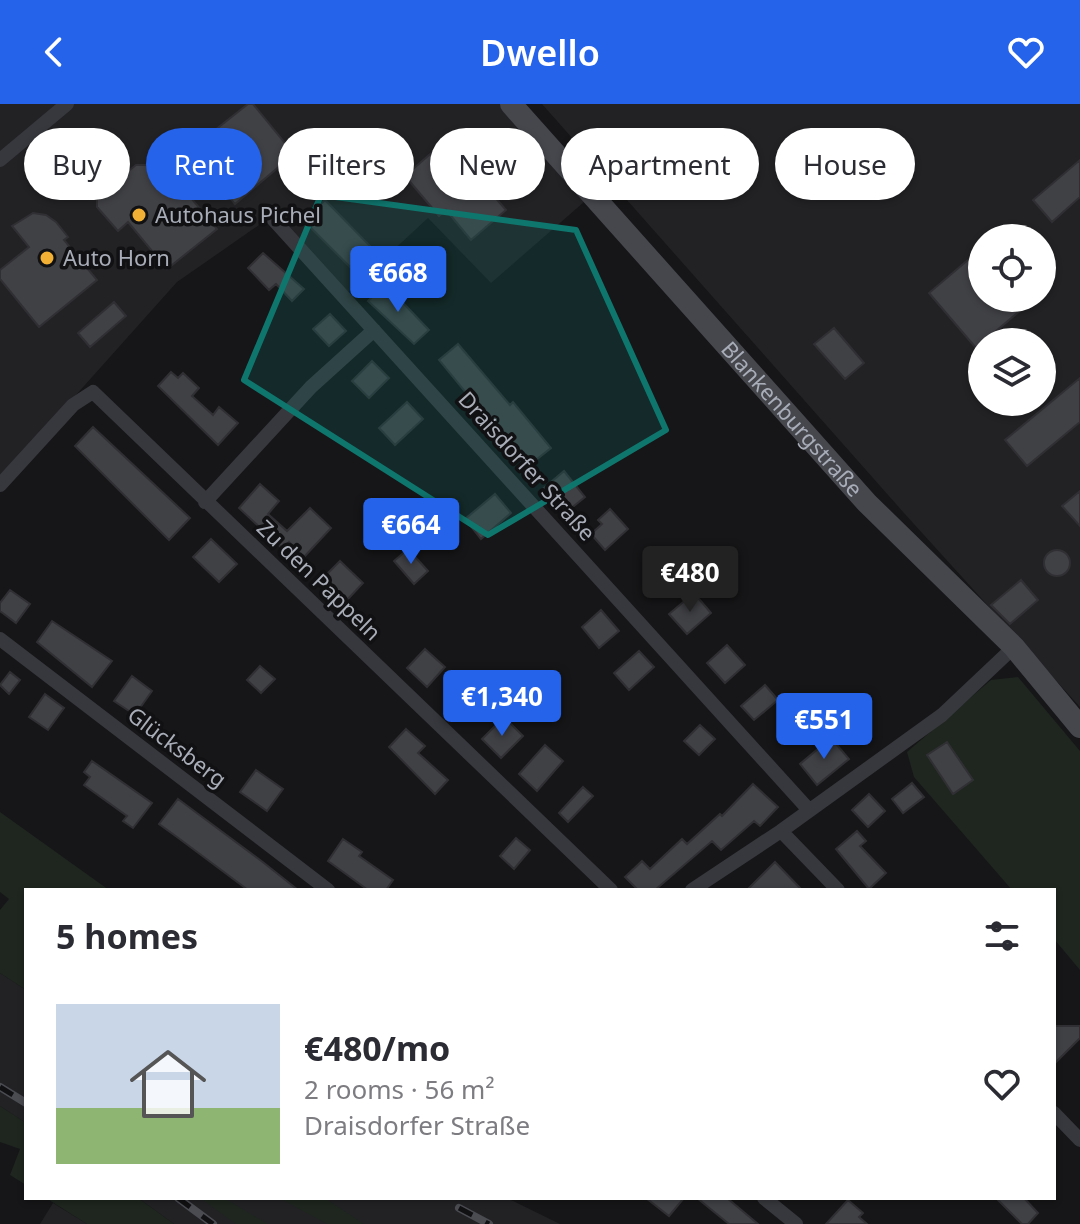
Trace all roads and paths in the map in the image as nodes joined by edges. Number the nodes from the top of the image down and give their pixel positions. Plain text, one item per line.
1 (67, 104) edge
2 (511, 104) edge
3 (0, 160) edge
4 (273, 219) dead end
5 (374, 330) junction
6 (0, 485) edge
7 (205, 502) junction
8 (0, 639) edge
9 (1014, 647) junction
10 (1080, 727) edge
11 (809, 810) junction
12 (781, 831) junction
13 (325, 888) edge
14 (609, 888) edge
15 (695, 888) edge
16 (836, 888) edge
17 (1056, 1115) edge
18 (1080, 1140) edge
19 (766, 1200) edge
20 (796, 1224) edge

1 - 3 street
2 - 9 main road, Blankenburgstraße
4 - 5 street, Draisdorfer Straße
5 - 7 street
5 - 11 street, Draisdorfer Straße
6 - 7 street, Zu den Pappeln
7 - 14 street, Zu den Pappeln
8 - 13 street, Glücksberg
9 - 10 main road, Blankenburgstraße
9 - 11 street
11 - 12 street
12 - 15 street
12 - 16 street
17 - 18 street
19 - 20 street

